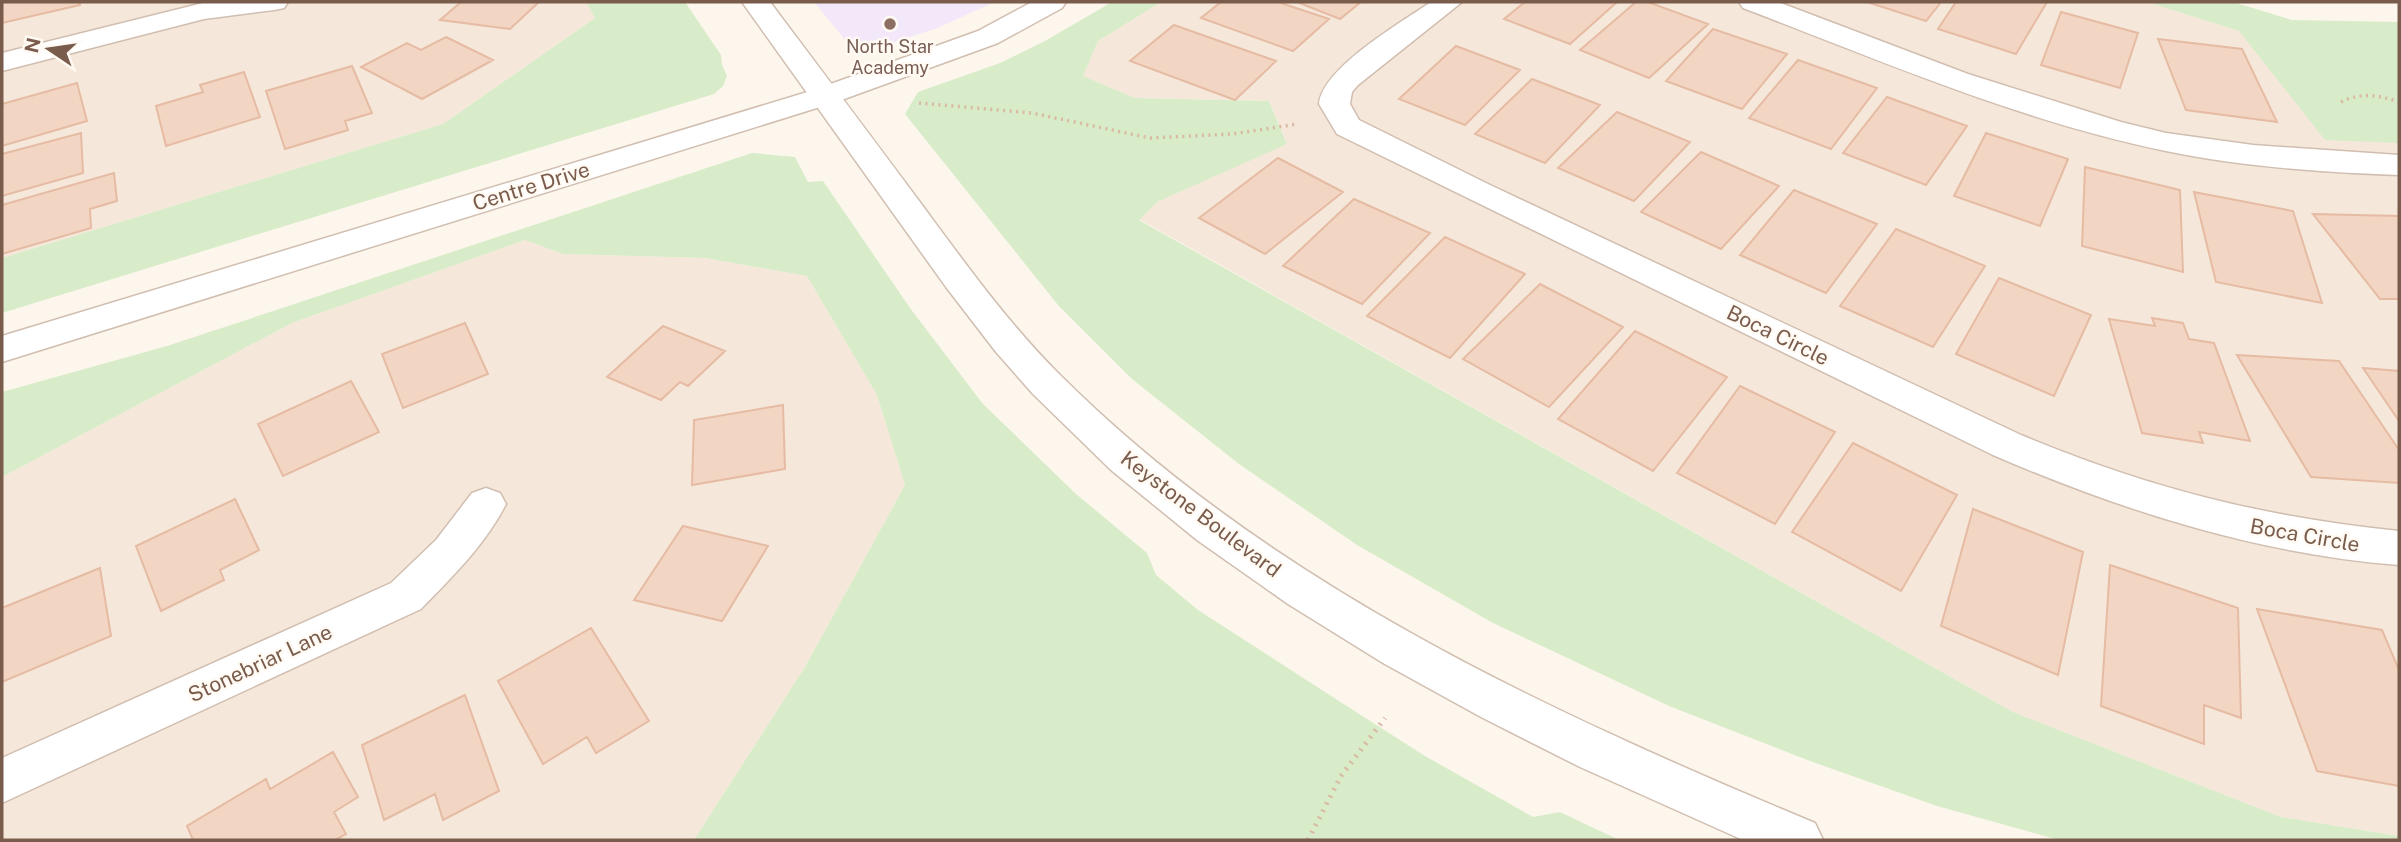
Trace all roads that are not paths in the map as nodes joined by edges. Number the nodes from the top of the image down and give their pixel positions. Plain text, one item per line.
1 (274, 2) edge
2 (756, 2) edge
3 (1052, 2) edge
4 (1448, 2) edge
5 (1753, 2) edge
6 (2, 62) edge
7 (825, 96) junction
8 (2399, 164) edge
9 (2, 349) edge
10 (486, 503) dead end
11 (2399, 548) edge
12 (2, 781) edge
13 (1798, 840) edge

1 - 6 street
2 - 7 street, Keystone Boulevard
3 - 7 street, Centre Drive
4 - 11 street, Boca Circle
5 - 8 street
7 - 9 street, Centre Drive
7 - 13 street, Keystone Boulevard
10 - 12 street, Stonebriar Lane

